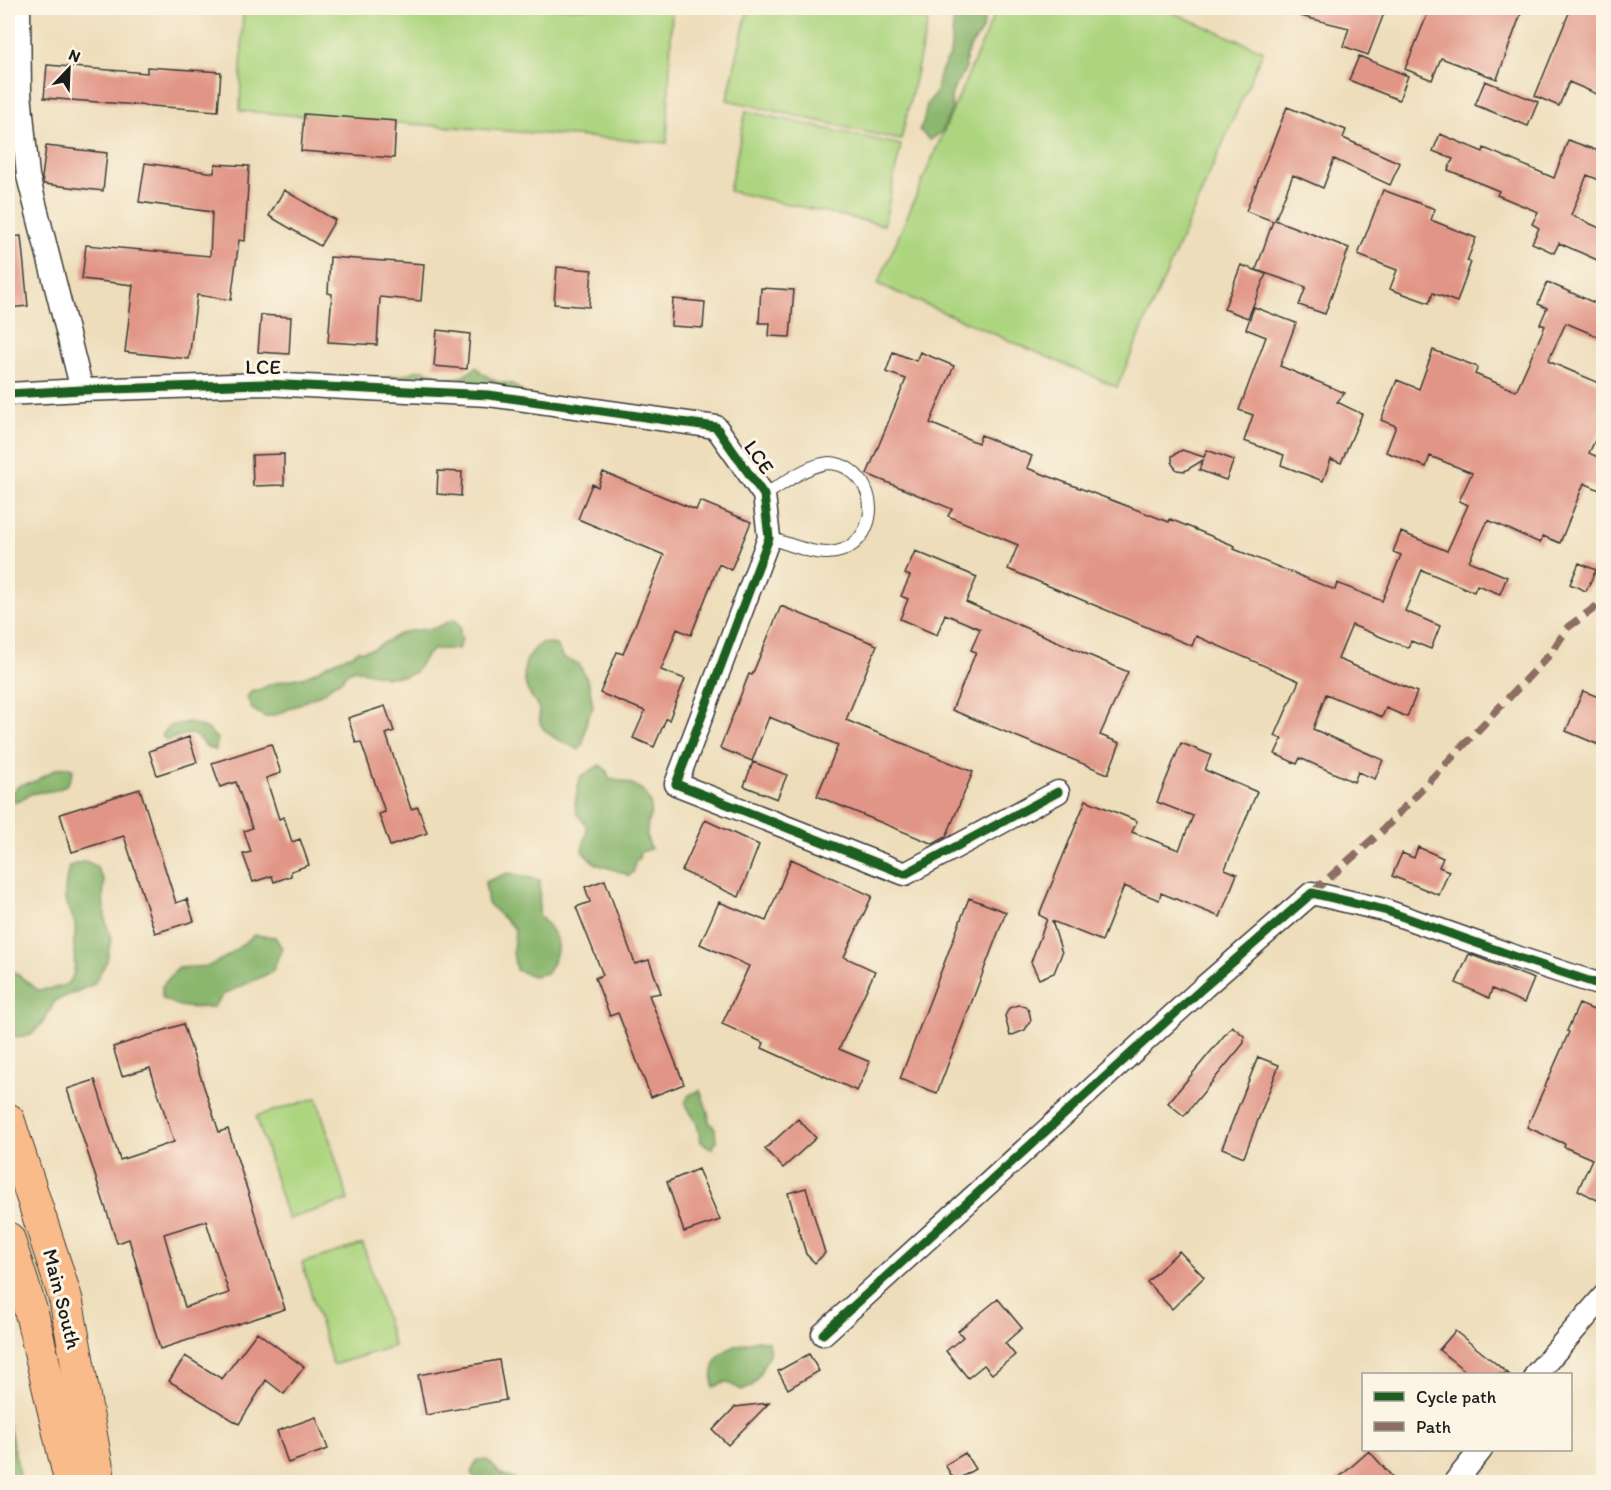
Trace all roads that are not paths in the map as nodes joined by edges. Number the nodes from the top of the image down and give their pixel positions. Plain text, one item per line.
1 (19, 8) edge
2 (82, 390) junction
3 (8, 394) edge
4 (764, 495) junction
5 (769, 538) junction
6 (1058, 792) dead end
7 (1604, 986) edge
8 (8, 1121) edge
9 (8, 1239) edge
10 (1604, 1296) edge
11 (823, 1334) dead end
12 (1537, 1373) edge
13 (1478, 1451) edge
14 (71, 1482) edge
15 (99, 1482) edge
16 (1455, 1482) edge

1 - 2 street
2 - 3 street, LCE
2 - 4 street, LCE
4 - 5 street, LCE
4 - 5 lane
5 - 6 street, LCE
7 - 11 street
8 - 15 highway, Main South
9 - 14 highway, Main South
10 - 12 street
13 - 16 street

